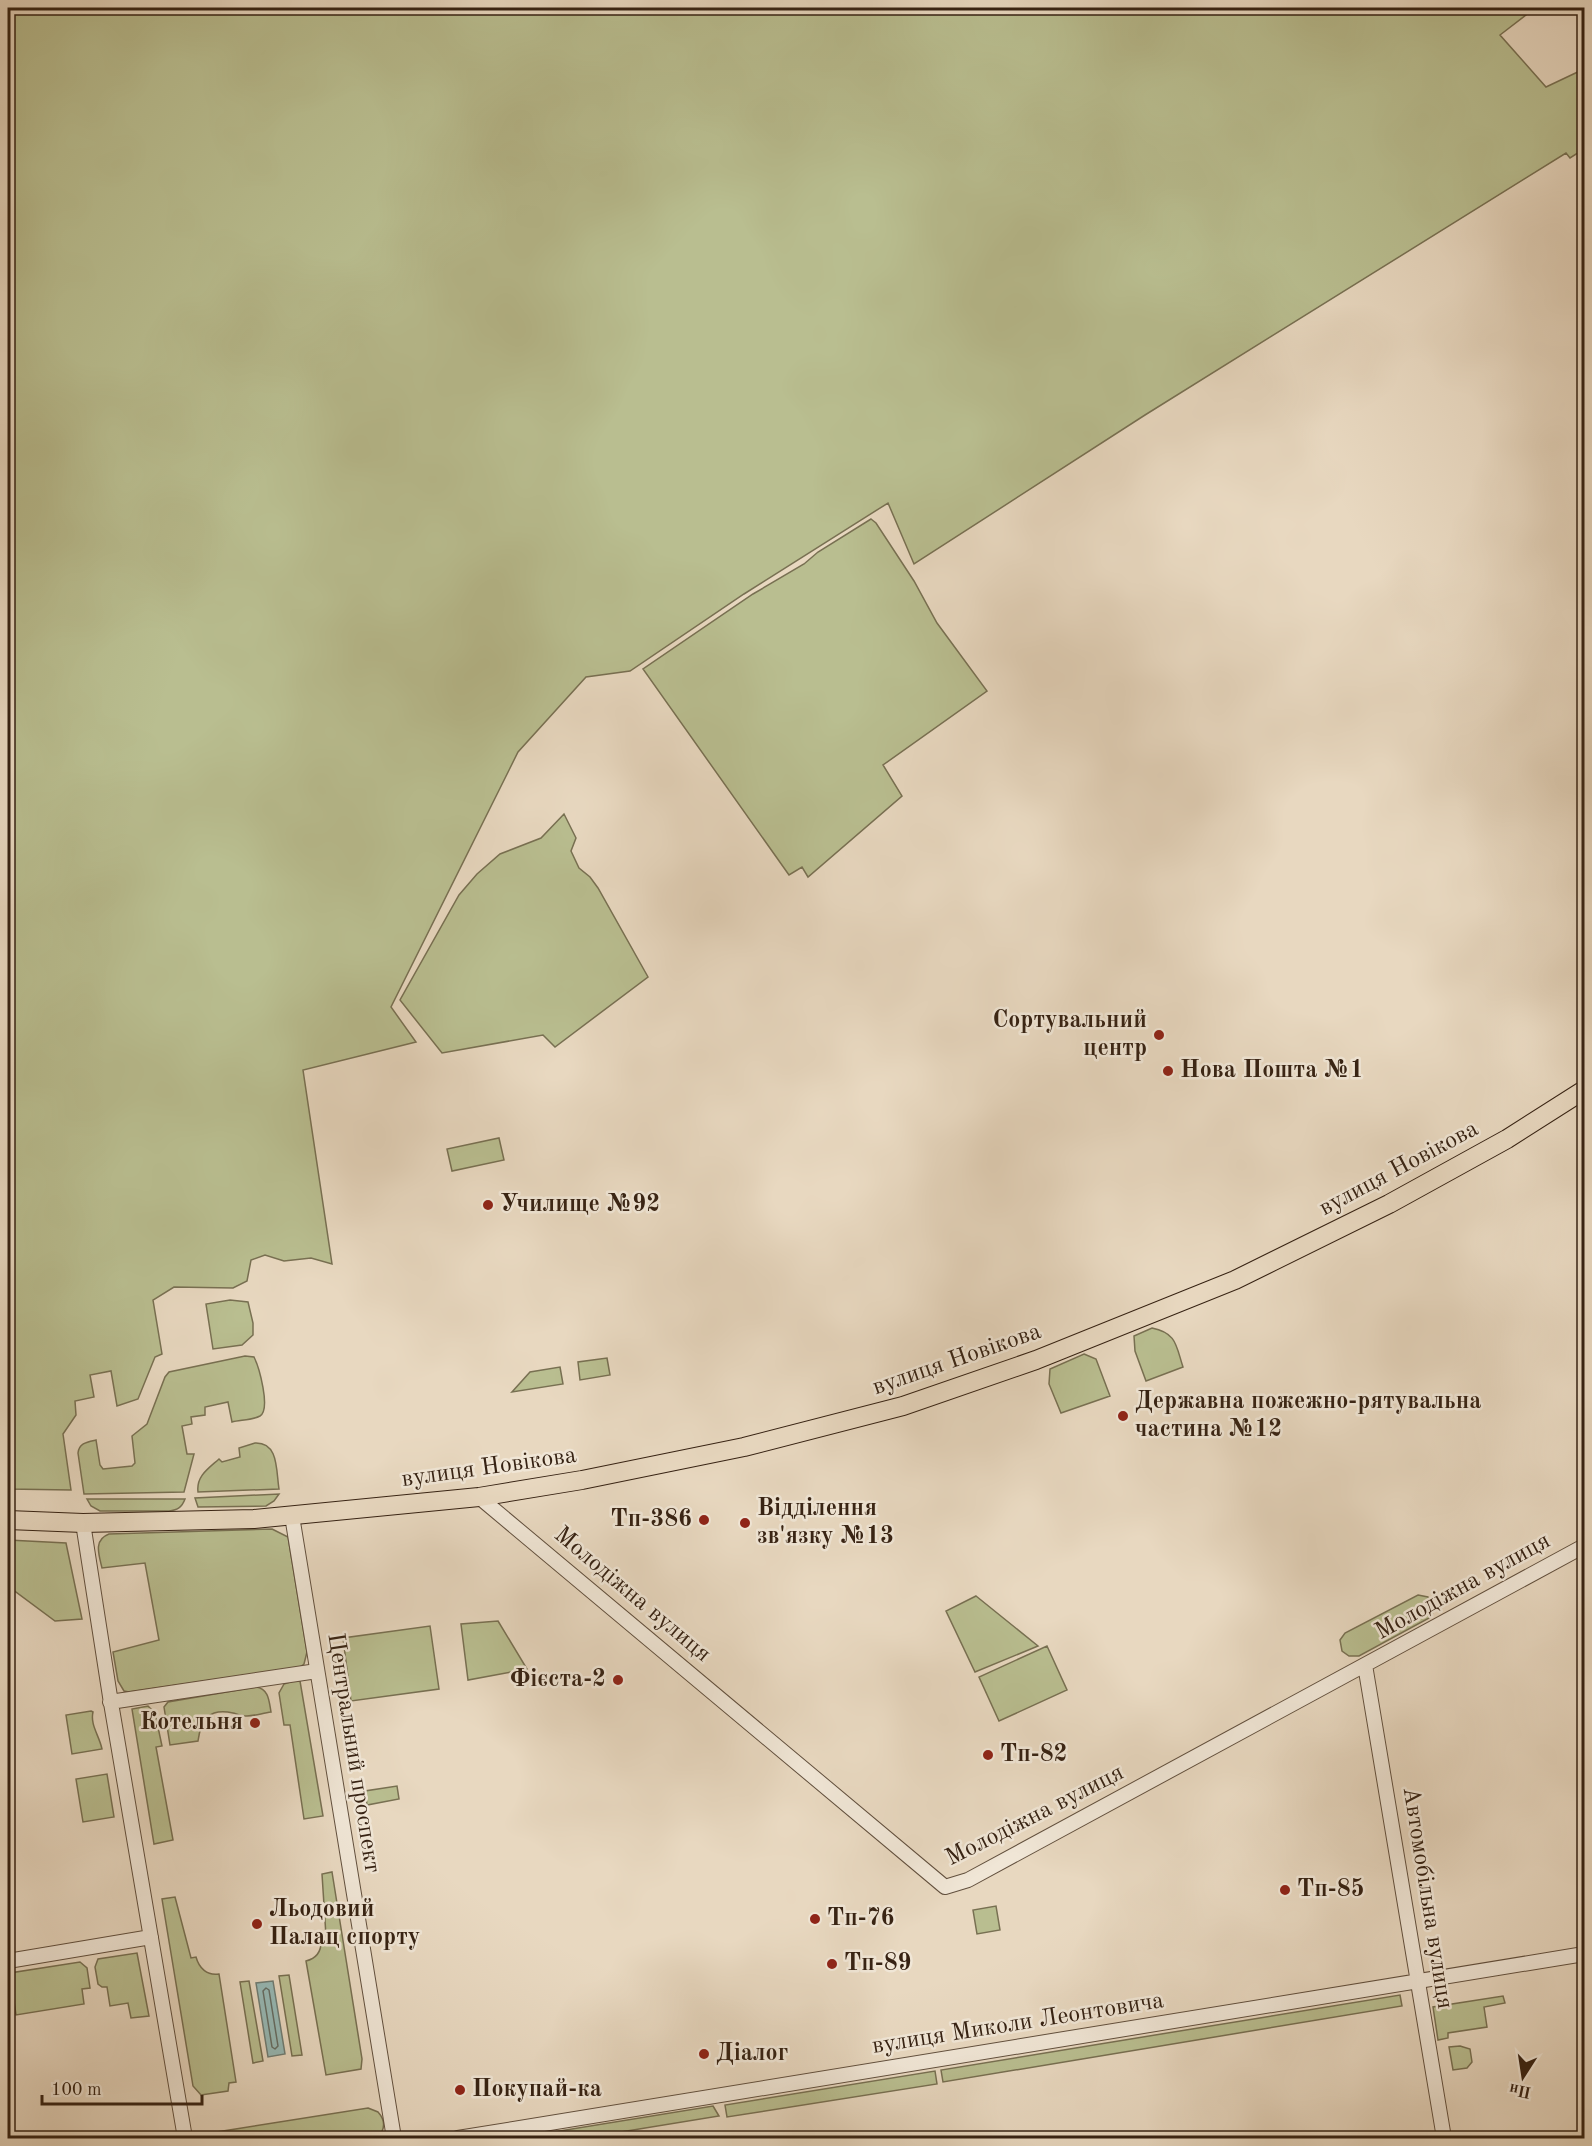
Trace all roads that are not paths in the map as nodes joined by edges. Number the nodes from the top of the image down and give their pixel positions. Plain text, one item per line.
1 (1584, 1090) edge
2 (479, 1497) junction
3 (292, 1516) junction
4 (8, 1520) edge
5 (75, 1523) junction
6 (1584, 1546) edge
7 (1365, 1665) junction
8 (317, 1671) junction
9 (110, 1702) junction
10 (151, 1937) junction
11 (1584, 1954) edge
12 (8, 1961) edge
13 (1418, 1982) junction
14 (185, 2139) edge
15 (394, 2139) edge
16 (458, 2139) edge
17 (1444, 2139) edge

1 - 2 main road, вулиця Новікова
2 - 3 main road, вулиця Новікова
2 - 7 street, Молодіжна вулиця
3 - 5 main road, вулиця Новікова
3 - 8 street, Центральний проспект
4 - 5 main road
5 - 9 street
6 - 7 street, Молодіжна вулиця
7 - 13 street, Автомобільна вулиця
8 - 9 street
8 - 15 street, Центральний проспект
9 - 10 street
10 - 12 street
10 - 14 street
11 - 13 street, вулиця Миколи Леонтовича
13 - 16 street, вулиця Миколи Леонтовича
13 - 17 street, Автомобільна вулиця

